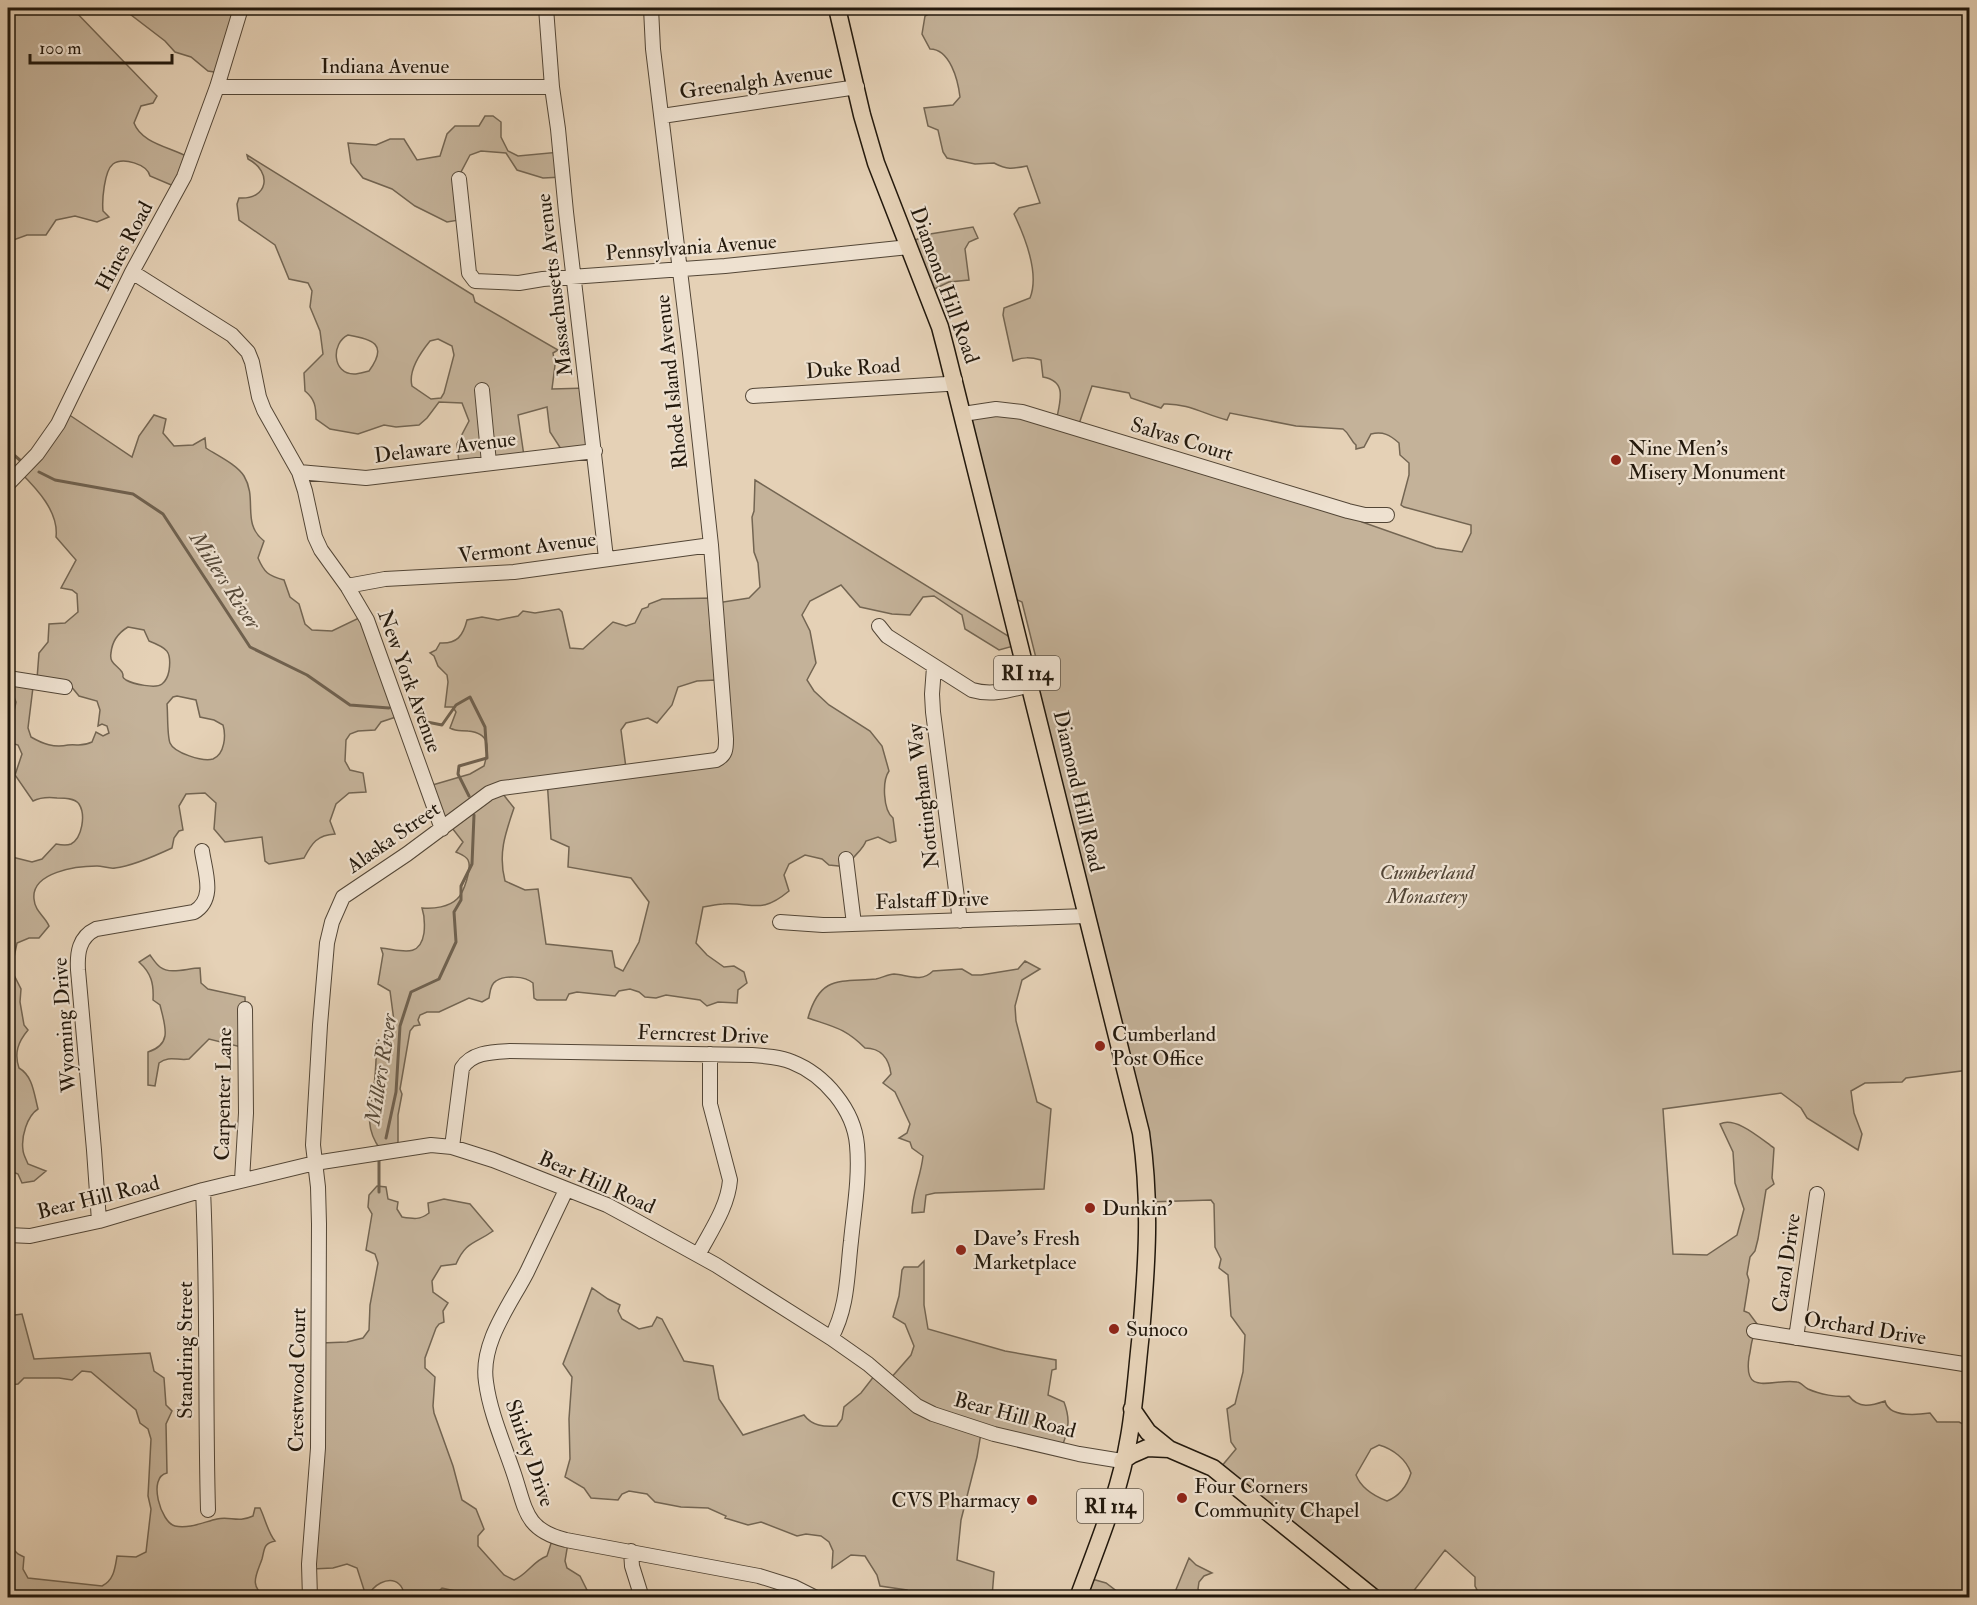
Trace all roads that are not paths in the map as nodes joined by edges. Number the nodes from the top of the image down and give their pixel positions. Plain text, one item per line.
1 (241, 8) edge
2 (546, 8) edge
3 (651, 8) edge
4 (837, 8) edge
5 (217, 87) junction
6 (552, 87) junction
7 (857, 87) junction
8 (662, 116) junction
9 (459, 179) dead end
10 (909, 247) junction
11 (679, 269) junction
12 (132, 272) junction
13 (574, 277) junction
14 (954, 380) junction
15 (482, 390) dead end
16 (753, 396) dead end
17 (963, 414) junction
18 (595, 451) junction
19 (489, 464) junction
20 (299, 472) junction
21 (8, 484) edge
22 (1387, 515) dead end
23 (711, 545) junction
24 (606, 558) junction
25 (347, 586) junction
26 (879, 626) dead end
27 (934, 667) junction
28 (8, 678) edge
29 (1030, 685) junction
30 (65, 687) dead end
31 (725, 753) joint
32 (442, 829) junction
33 (202, 851) dead end
34 (846, 859) dead end
35 (1086, 916) junction
36 (960, 921) junction
37 (780, 922) dead end
38 (854, 924) junction
39 (245, 1009) dead end
40 (710, 1054) junction
41 (452, 1147) junction
42 (315, 1163) junction
43 (242, 1180) junction
44 (203, 1190) junction
45 (566, 1190) junction
46 (1817, 1194) dead end
47 (99, 1221) junction
48 (8, 1235) edge
49 (698, 1255) junction
50 (1754, 1331) dead end
51 (831, 1338) junction
52 (1796, 1338) junction
53 (1970, 1365) edge
54 (1132, 1409) junction
55 (1169, 1449) junction
56 (1122, 1461) junction
57 (208, 1510) dead end
58 (631, 1551) junction
59 (812, 1596) edge
60 (310, 1598) edge
61 (642, 1598) edge
62 (1078, 1598) edge
63 (1374, 1598) edge

1 - 5 street, Hines Road
2 - 6 street, Massachusetts Avenue
3 - 8 street, Rhode Island Avenue
4 - 7 main road, Diamond Hill Road / RI 114
5 - 6 street, Indiana Avenue
5 - 12 street, Hines Road
6 - 13 street, Massachusetts Avenue
7 - 8 street, Greenalgh Avenue
7 - 10 main road, Diamond Hill Road / RI 114
8 - 11 street, Rhode Island Avenue
9 - 13 street, Pennsylvania Avenue
10 - 11 street, Pennsylvania Avenue
10 - 14 main road, Diamond Hill Road / RI 114
11 - 13 street, Pennsylvania Avenue
11 - 23 street, Rhode Island Avenue
12 - 20 street, New York Avenue
12 - 21 street, Hines Road
13 - 18 street, Massachusetts Avenue
14 - 16 street, Duke Road
14 - 17 main road, Diamond Hill Road / RI 114
15 - 19 street
17 - 22 street, Salvas Court
17 - 29 main road, Diamond Hill Road / RI 114
18 - 19 street, Delaware Avenue
18 - 24 street, Massachusetts Avenue
19 - 20 street, Delaware Avenue
20 - 25 street, New York Avenue
23 - 24 street, Vermont Avenue
23 - 31 street, Rhode Island Avenue
24 - 25 street, Vermont Avenue
25 - 32 street, New York Avenue
26 - 27 street
27 - 29 street
27 - 36 street, Nottingham Way
28 - 30 street
29 - 35 main road, Diamond Hill Road / RI 114
31 - 32 street, Alaska Street
32 - 42 street, Alaska Street
33 - 47 street, Wyoming Drive
34 - 38 street
35 - 36 street, Falstaff Drive
35 - 54 main road, Diamond Hill Road / RI 114
36 - 38 street, Falstaff Drive
37 - 38 street, Falstaff Drive
39 - 43 street, Carpenter Lane
40 - 41 street, Ferncrest Drive
40 - 49 street
40 - 51 street, Ferncrest Drive
41 - 42 street, Bear Hill Road
41 - 45 street, Bear Hill Road
42 - 43 street, Bear Hill Road
42 - 60 street, Crestwood Court
43 - 44 street, Bear Hill Road
44 - 47 street, Bear Hill Road
44 - 57 street, Standring Street
45 - 49 street, Bear Hill Road
45 - 58 street, Shirley Drive
46 - 52 street, Carol Drive
47 - 48 street, Bear Hill Road
49 - 51 street, Bear Hill Road
50 - 52 street, Orchard Drive
51 - 56 street, Bear Hill Road
52 - 53 street, Orchard Drive
54 - 55 main road
54 - 56 main road, Diamond Hill Road / RI 114
55 - 56 main road
55 - 63 main road
56 - 62 main road, Diamond Hill Road / RI 114
58 - 59 street, Shirley Drive
58 - 61 street

